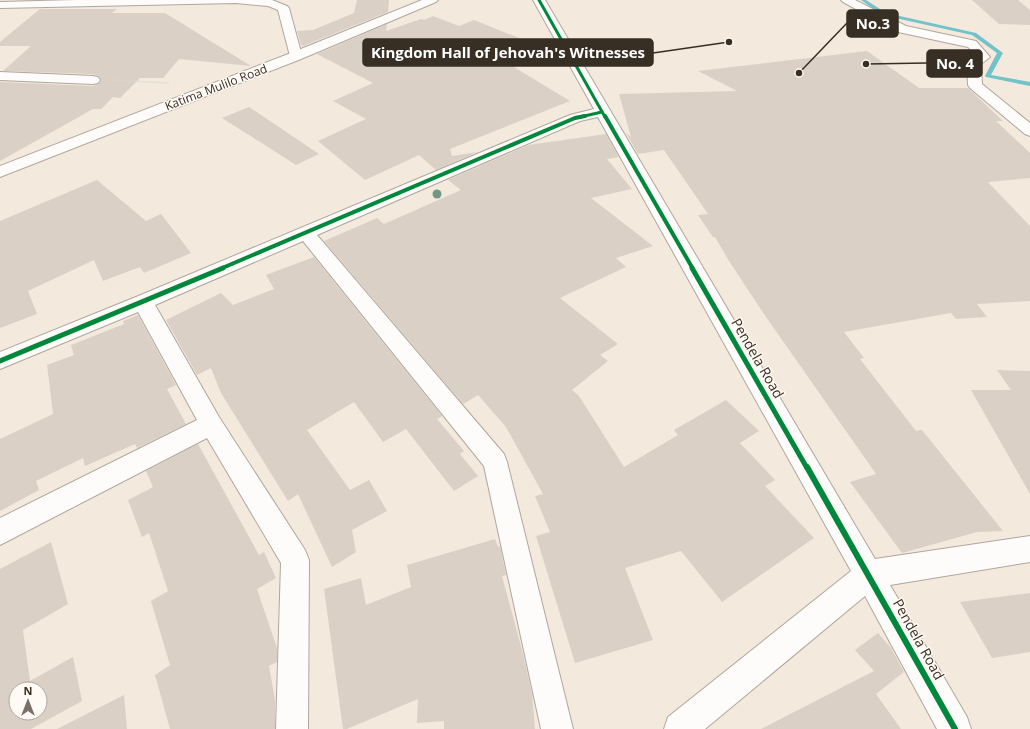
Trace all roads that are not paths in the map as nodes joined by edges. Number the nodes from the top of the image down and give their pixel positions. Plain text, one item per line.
1 (432, 0) edge
2 (539, 0) edge
3 (847, 0) edge
4 (18, 3) edge
5 (0, 5) edge
6 (0, 16) edge
7 (296, 56) junction
8 (0, 76) edge
9 (93, 80) road end
10 (602, 112) junction
11 (1030, 131) edge
12 (0, 172) edge
13 (306, 233) junction
14 (143, 302) junction
15 (0, 361) edge
16 (211, 424) junction
17 (0, 532) edge
18 (1030, 549) edge
19 (869, 574) junction
20 (292, 729) edge
21 (557, 729) edge
22 (680, 729) edge
23 (955, 729) edge

1 - 7 street, Katima Mulilo Road
2 - 10 street, Pendela Road
3 - 11 street
4 - 5 street
4 - 6 street
4 - 7 street
7 - 12 street, Katima Mulilo Road
8 - 9 street
10 - 13 street
10 - 19 street, Pendela Road
13 - 14 street
13 - 21 street
14 - 15 street
14 - 16 street
16 - 17 street
16 - 20 street
18 - 19 street
19 - 22 street
19 - 23 street, Pendela Road

